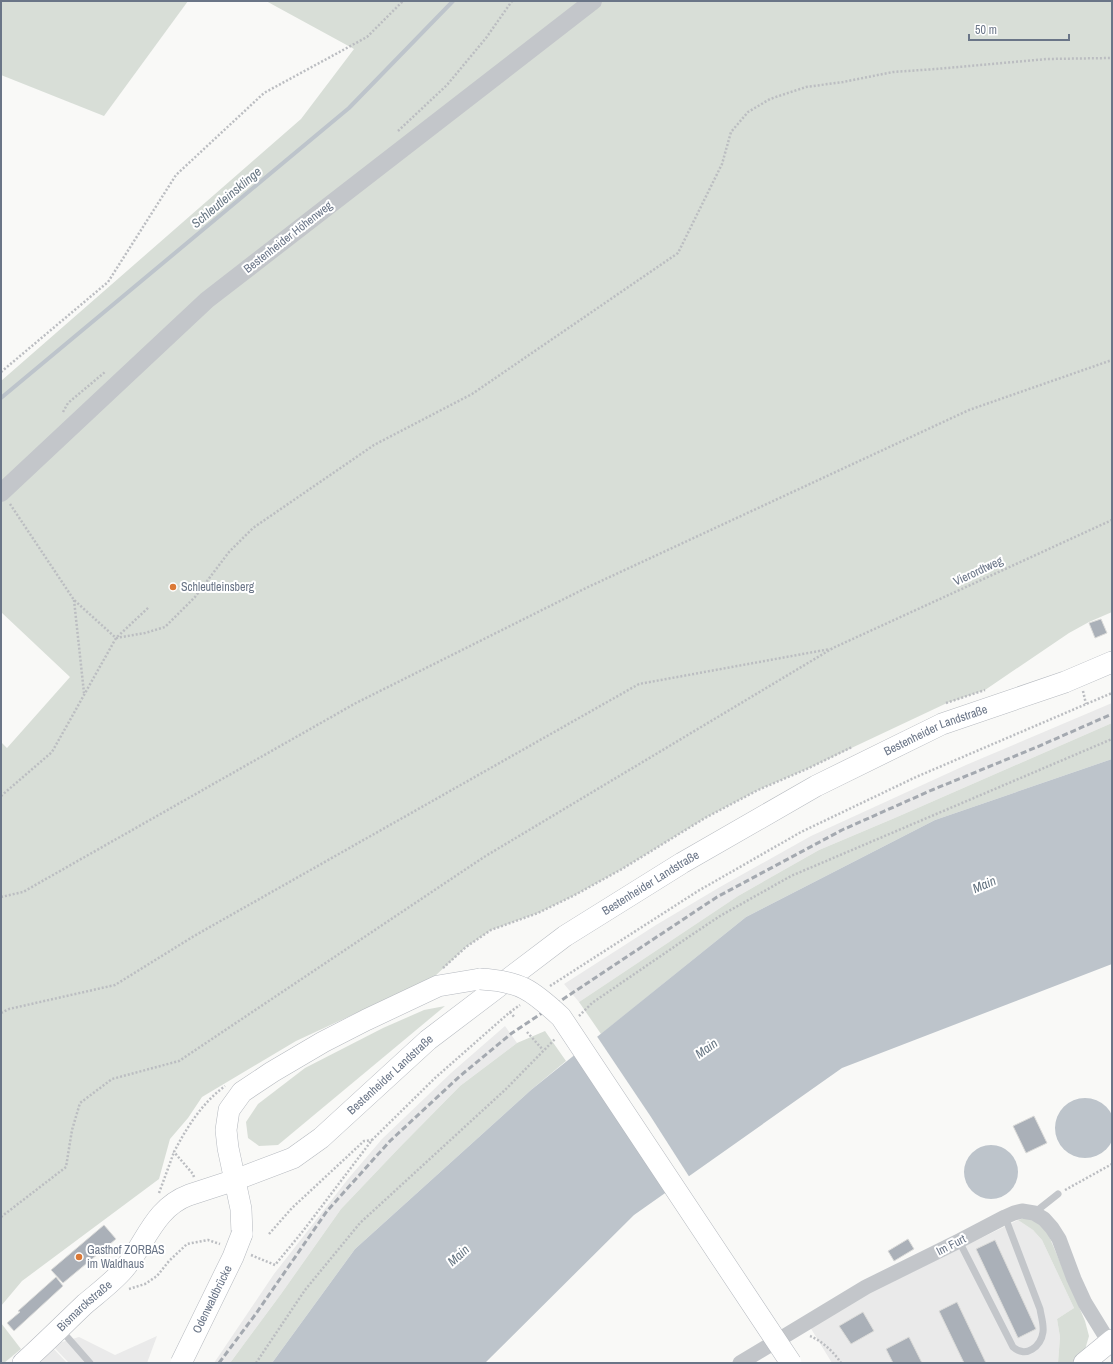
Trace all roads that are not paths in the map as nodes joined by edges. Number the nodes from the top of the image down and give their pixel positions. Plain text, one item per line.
1 (593, 1) edge
2 (1, 492) edge
3 (1112, 662) edge
4 (235, 1180) junction
5 (1058, 1194) road end
6 (1034, 1213) junction
7 (1004, 1217) junction
8 (959, 1241) junction
9 (60, 1328) junction
10 (1110, 1341) edge
11 (23, 1363) edge
12 (90, 1363) edge
13 (181, 1363) edge
14 (740, 1363) edge
15 (791, 1363) edge
16 (1084, 1363) edge

1 - 2 street, Bestenheider Höhenweg
3 - 4 main road, Bestenheider Landstraße
4 - 9 main road, Bismarckstraße
4 - 13 main road, Odenwaldbrücke, bridge
4 - 15 main road, bridge
5 - 6 lane
6 - 7 street, Im Furt
6 - 10 street
7 - 8 street, Im Furt
7 - 8 lane
8 - 14 street, Im Furt
9 - 11 main road, Bismarckstraße
9 - 12 lane
10 - 16 main road

